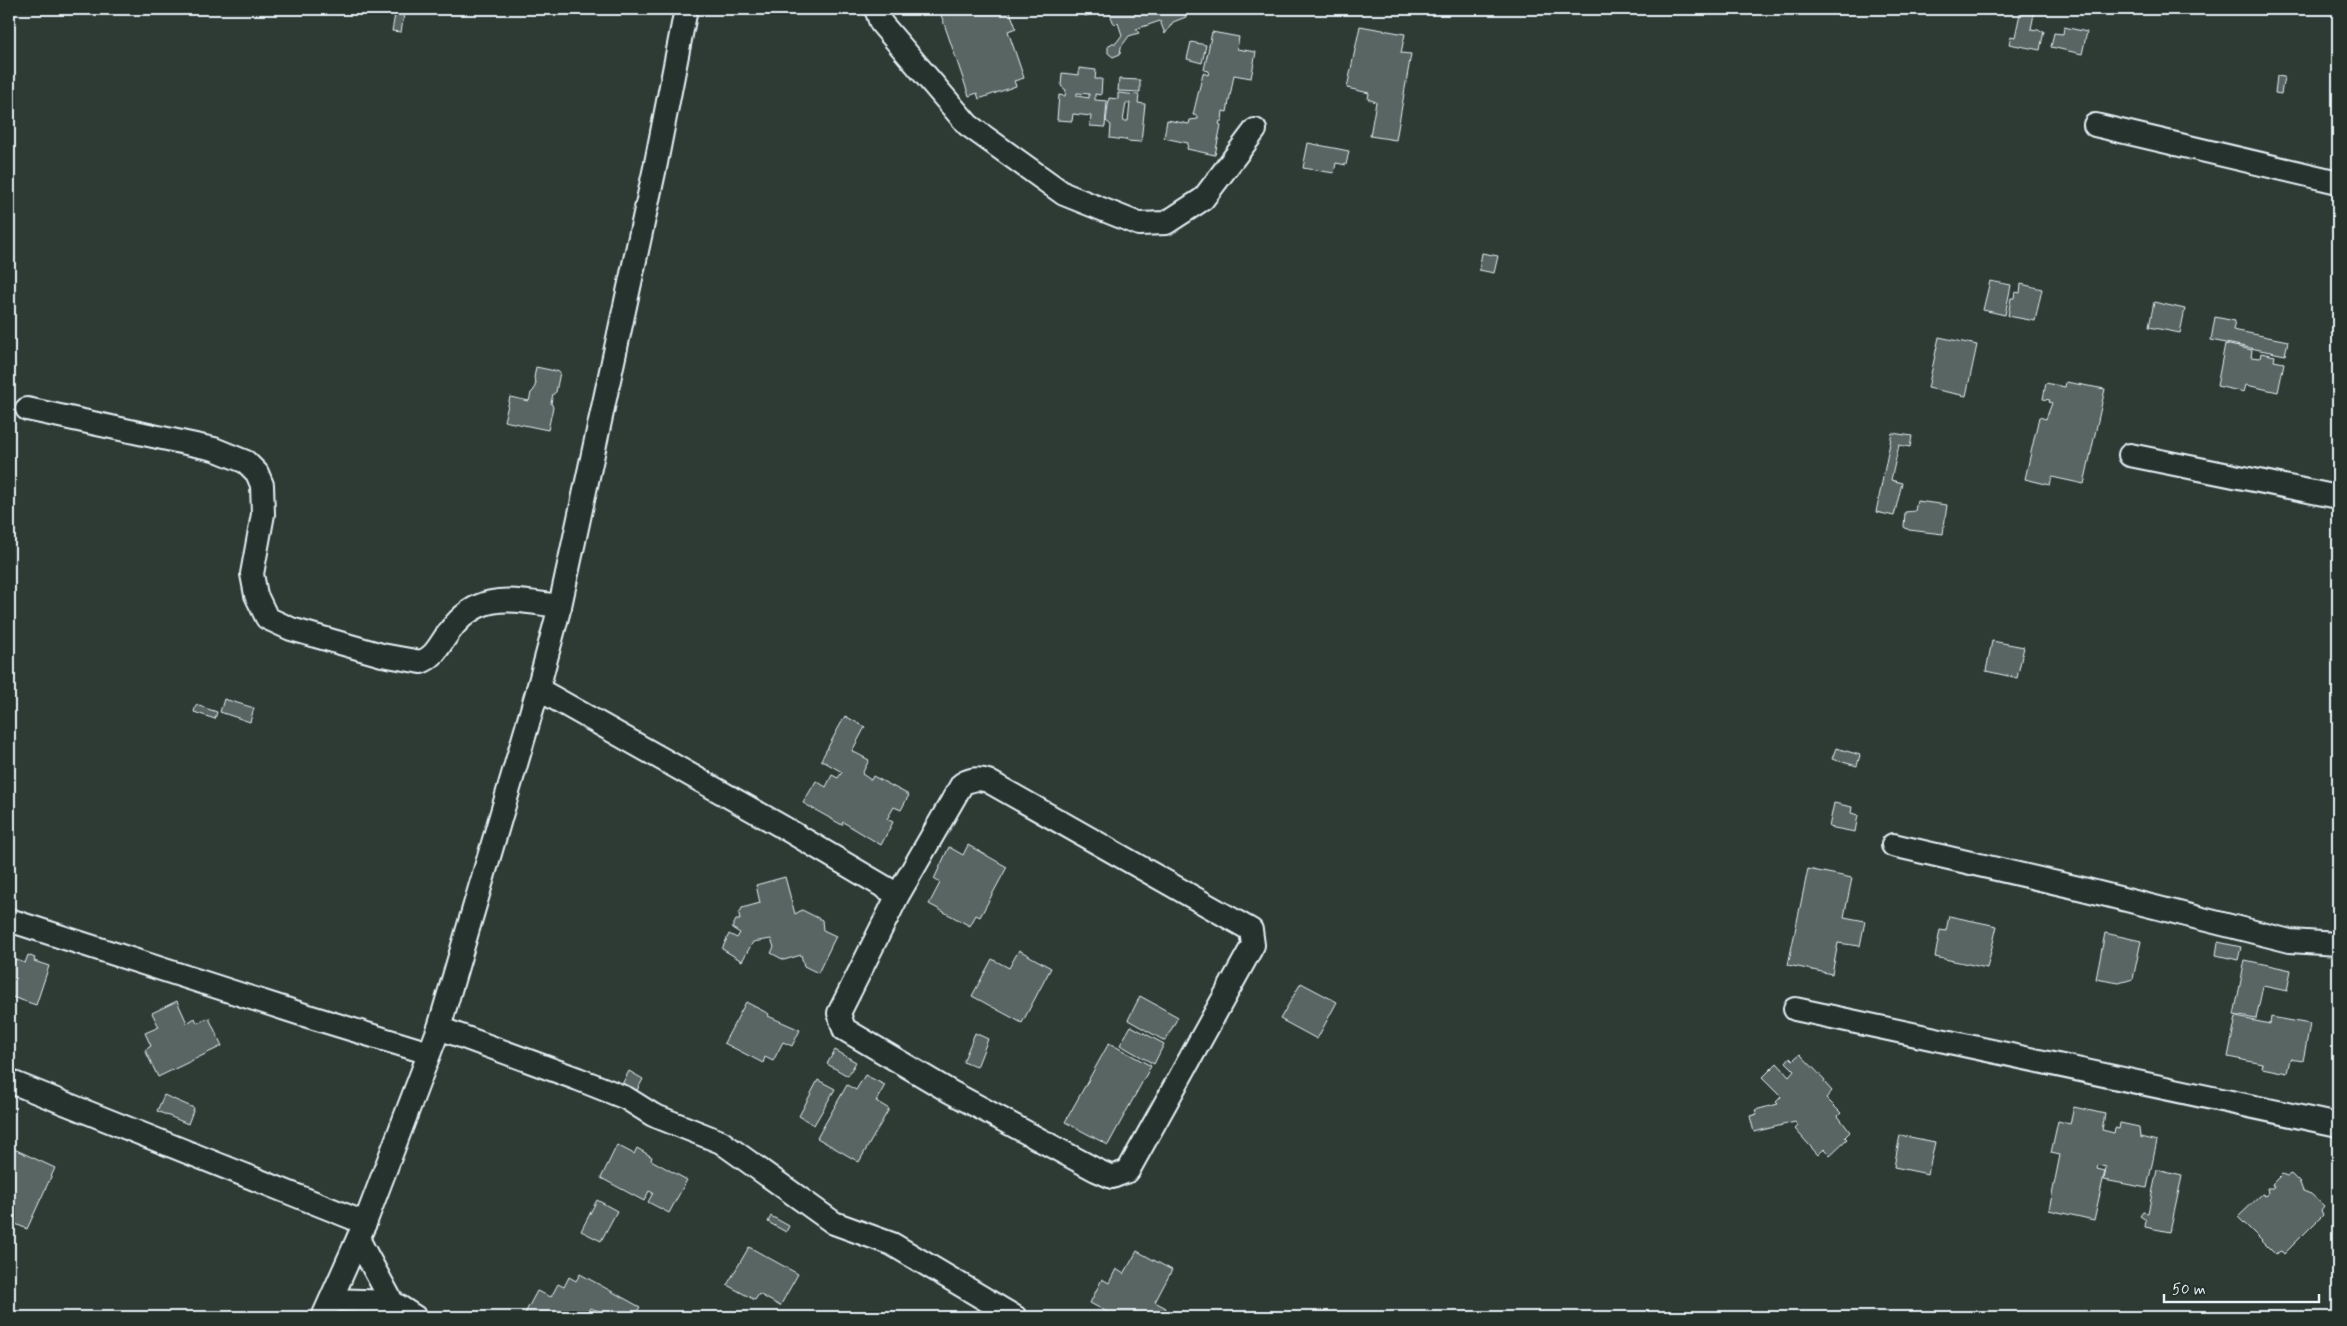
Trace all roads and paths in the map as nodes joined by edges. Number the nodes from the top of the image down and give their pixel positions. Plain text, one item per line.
1 (686, 9) edge
2 (876, 9) edge
3 (2095, 125) dead end
4 (1255, 130) dead end
5 (2338, 182) edge
6 (27, 409) dead end
7 (2130, 455) dead end
8 (2338, 497) edge
9 (560, 606) junction
10 (538, 689) junction
11 (1893, 845) dead end
12 (898, 895) junction
13 (9, 920) edge
14 (2338, 944) edge
15 (1795, 1009) dead end
16 (439, 1028) junction
17 (429, 1053) junction
18 (9, 1081) edge
19 (2338, 1124) edge
20 (362, 1231) junction
21 (392, 1302) junction
22 (327, 1308) edge
23 (415, 1317) edge
24 (1015, 1317) edge

1 - 9 street
2 - 4 street
3 - 5 street
6 - 9 street
7 - 8 street
9 - 10 street
10 - 12 street
10 - 16 street
11 - 14 street
12 - 12 street
13 - 17 street
15 - 19 street
16 - 17 street
16 - 24 street
17 - 20 street
18 - 20 street
20 - 21 street
20 - 22 street
21 - 22 street
21 - 23 street

